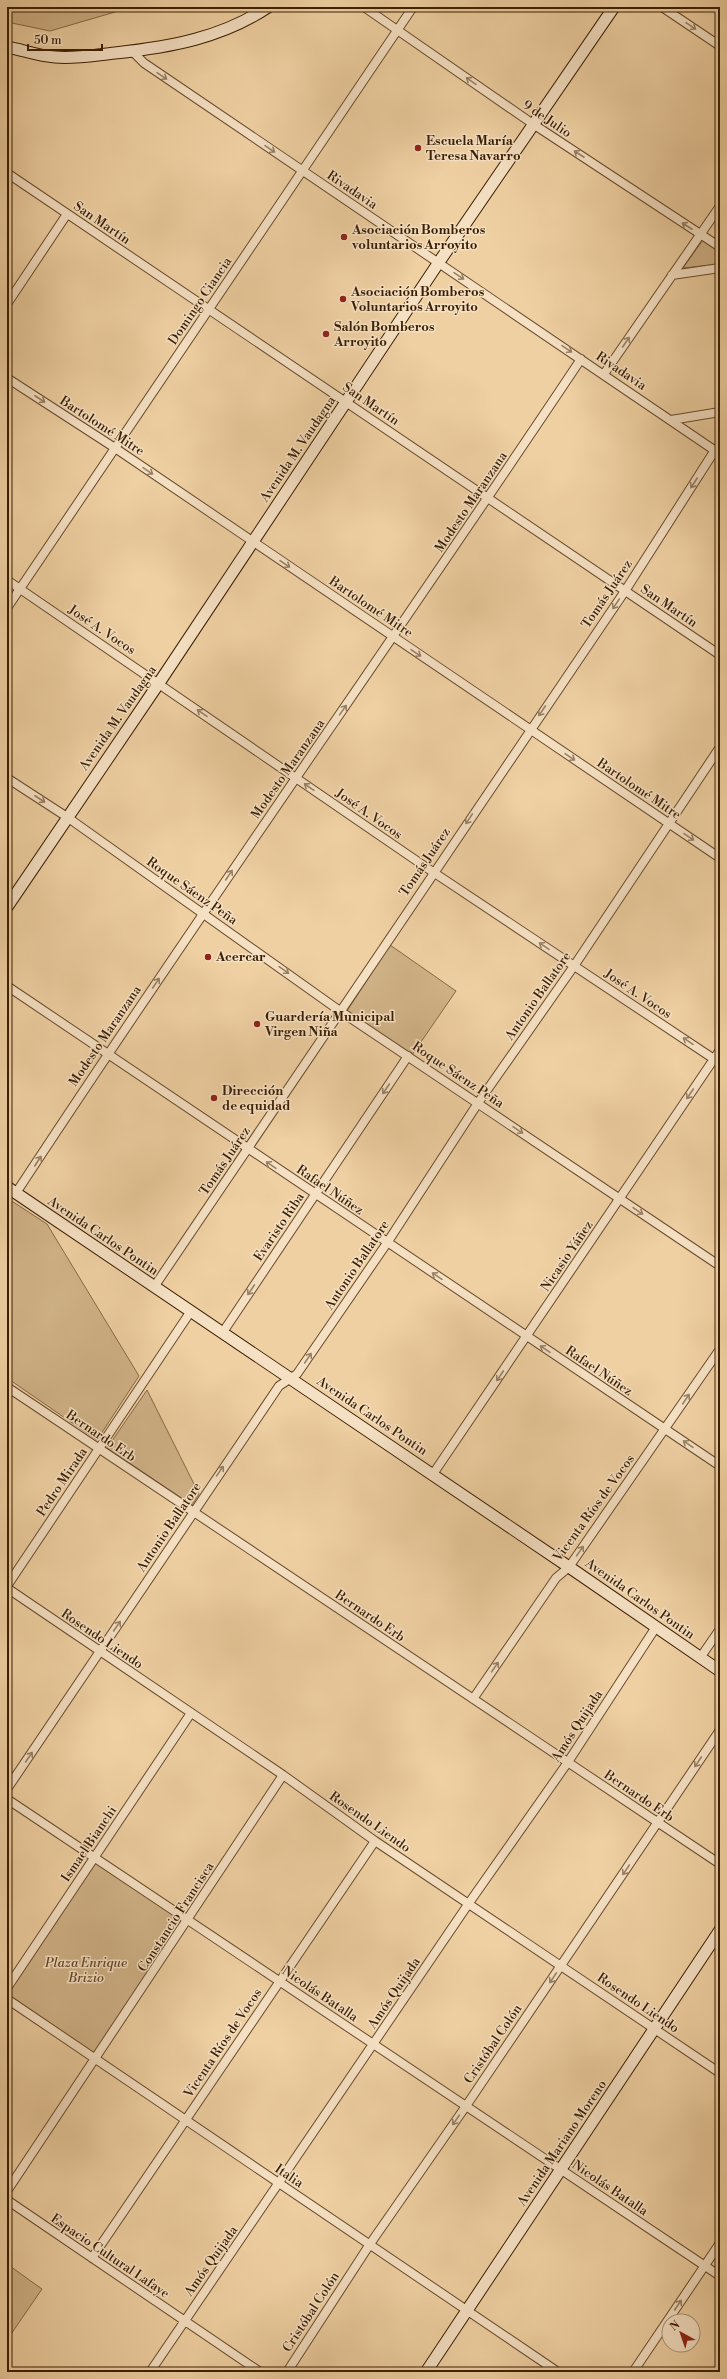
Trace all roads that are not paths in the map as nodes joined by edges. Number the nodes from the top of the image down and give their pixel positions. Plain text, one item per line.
1 (268, 7) edge
2 (364, 7) edge
3 (413, 7) edge
4 (614, 7) edge
5 (662, 7) edge
6 (397, 30) junction
7 (720, 46) edge
8 (7, 47) edge
9 (132, 51) junction
10 (533, 124) junction
11 (302, 171) junction
12 (7, 174) edge
13 (720, 206) edge
14 (67, 214) junction
15 (700, 234) junction
16 (720, 247) edge
17 (439, 262) junction
18 (720, 268) edge
19 (672, 276) junction
20 (7, 304) edge
21 (209, 309) junction
22 (581, 358) junction
23 (604, 374) junction
24 (7, 378) edge
25 (346, 402) junction
26 (720, 412) edge
27 (671, 420) junction
28 (115, 448) junction
29 (717, 452) edge
30 (488, 498) junction
31 (253, 542) junction
32 (7, 580) edge
33 (20, 589) junction
34 (625, 591) junction
35 (7, 608) edge
36 (394, 638) junction
37 (720, 655) edge
38 (159, 683) junction
39 (530, 730) junction
40 (720, 747) edge
41 (7, 778) edge
42 (296, 778) junction
43 (67, 817) junction
44 (668, 823) junction
45 (720, 858) edge
46 (433, 872) junction
47 (7, 907) edge
48 (203, 914) junction
49 (574, 966) junction
50 (7, 986) edge
51 (340, 1011) junction
52 (720, 1050) edge
53 (107, 1054) junction
54 (408, 1056) junction
55 (717, 1061) edge
56 (478, 1103) junction
57 (248, 1149) junction
58 (12, 1190) edge
59 (315, 1194) junction
60 (620, 1198) junction
61 (387, 1243) junction
62 (720, 1266) edge
63 (154, 1287) junction
64 (191, 1311) junction
65 (223, 1332) junction
66 (527, 1336) junction
67 (720, 1350) edge
68 (291, 1378) junction
69 (7, 1387) edge
70 (665, 1430) junction
71 (98, 1449) junction
72 (720, 1466) edge
73 (433, 1474) junction
74 (193, 1512) junction
75 (569, 1567) junction
76 (7, 1587) edge
77 (656, 1627) junction
78 (720, 1629) edge
79 (100, 1651) junction
80 (700, 1658) junction
81 (720, 1671) edge
82 (473, 1699) junction
83 (191, 1713) junction
84 (720, 1730) edge
85 (568, 1762) junction
86 (283, 1775) junction
87 (7, 1790) edge
88 (7, 1799) edge
89 (658, 1822) junction
90 (375, 1841) junction
91 (94, 1858) junction
92 (720, 1864) edge
93 (469, 1904) junction
94 (189, 1920) junction
95 (720, 1930) edge
96 (561, 1965) junction
97 (280, 1982) junction
98 (7, 1988) edge
99 (7, 1999) edge
100 (656, 2029) junction
101 (374, 2044) junction
102 (96, 2059) junction
103 (720, 2073) edge
104 (466, 2106) junction
105 (186, 2120) junction
106 (560, 2169) junction
107 (280, 2184) junction
108 (7, 2191) edge
109 (7, 2200) edge
110 (720, 2243) edge
111 (370, 2244) junction
112 (92, 2258) junction
113 (704, 2266) junction
114 (720, 2276) edge
115 (468, 2311) junction
116 (184, 2321) junction
117 (150, 2372) edge
118 (260, 2372) edge
119 (287, 2372) edge
120 (426, 2372) edge
121 (558, 2372) edge
122 (633, 2372) edge

1 - 9 main road
2 - 6 street, 9 de Julio
3 - 6 street, Domingo Ciancia
4 - 10 main road, Avenida M. Vaudagna
5 -> 7 street
10 -> 6 street, 9 de Julio
6 - 11 street, Domingo Ciancia
8 - 9 main road
9 -> 11 street, Rivadavia
15 -> 10 street, 9 de Julio
10 - 17 main road, Avenida M. Vaudagna
11 - 17 street, Rivadavia
11 - 21 street, Domingo Ciancia
12 - 14 street, San Martín
13 - 15 street
14 - 20 street
14 - 21 street, San Martín
15 - 16 street, 9 de Julio
15 - 19 street
17 -> 22 street, Rivadavia
17 - 25 main road, Avenida M. Vaudagna
18 - 19 street
23 -> 19 street
21 - 25 street, San Martín
21 - 28 street, Domingo Ciancia
22 - 23 street, Rivadavia
22 - 30 street, Modesto Maranzana
23 - 27 street, Rivadavia
24 -> 28 street, Bartolomé Mitre
25 - 30 street, San Martín
25 - 31 main road, Avenida M. Vaudagna
26 - 27 street
27 - 29 street, Rivadavia
28 -> 31 street, Bartolomé Mitre
28 - 33 street, Domingo Ciancia
29 -> 34 street, Tomás Juárez
30 - 34 street, San Martín
30 - 36 street, Modesto Maranzana
31 -> 36 street, Bartolomé Mitre
31 - 38 main road, Avenida M. Vaudagna
32 - 33 street, José A. Vocos
33 - 35 street, Domingo Ciancia
33 - 38 street, José A. Vocos
34 - 37 street, San Martín
34 -> 39 street, Tomás Juárez
36 -> 39 street, Bartolomé Mitre
42 -> 36 street, Modesto Maranzana
42 -> 38 street, José A. Vocos
38 - 43 main road, Avenida M. Vaudagna
39 -> 44 street, Bartolomé Mitre
39 -> 46 street, Tomás Juárez
40 - 44 street, Antonio Ballatore
41 -> 43 street, Roque Sáenz Peña
46 -> 42 street, José A. Vocos
48 -> 42 street, Modesto Maranzana
43 - 47 main road, Avenida M. Vaudagna
43 - 48 street, Roque Sáenz Peña
44 -> 45 street, Bartolomé Mitre
44 - 49 street, Antonio Ballatore
49 -> 46 street, José A. Vocos
46 - 51 street, Tomás Juárez
48 -> 51 street, Roque Sáenz Peña
53 -> 48 street, Modesto Maranzana
55 -> 49 street, José A. Vocos
49 - 56 street, Antonio Ballatore
50 - 53 street, Rafael Núñez
51 - 54 street, Roque Sáenz Peña
51 - 57 street, Tomás Juárez
52 - 55 street, Nicasio Yáñez
53 - 57 street, Rafael Núñez
58 -> 53 street, Modesto Maranzana
54 - 56 street, Roque Sáenz Peña
54 -> 59 street, Evaristo Riba
55 -> 60 street, Nicasio Yáñez
56 -> 60 street, Roque Sáenz Peña
56 - 61 street, Antonio Ballatore
59 -> 57 street, Rafael Núñez
57 - 63 street, Tomás Juárez
58 - 63 main road, Avenida Carlos Pontin
59 - 61 street, Rafael Núñez
59 -> 65 street, Evaristo Riba
60 -> 62 street, Roque Sáenz Peña
60 - 66 street, Nicasio Yáñez
66 -> 61 street, Rafael Núñez
68 -> 61 street, Antonio Ballatore
63 - 64 main road, Avenida Carlos Pontin
64 - 65 main road, Avenida Carlos Pontin
64 - 71 street, Pedro Mirada
65 - 68 main road, Avenida Carlos Pontin
70 -> 66 street, Rafael Núñez
66 -> 73 street, Nicasio Yáñez
70 -> 67 street, Vicenta Ríos de Vocos
68 - 73 main road, Avenida Carlos Pontin
74 -> 68 street, Antonio Ballatore
69 - 71 street, Bernardo Erb
72 -> 70 street, Rafael Núñez
75 -> 70 street, Vicenta Ríos de Vocos
71 - 74 street, Bernardo Erb
71 - 76 street, Pedro Mirada
73 - 75 main road, Avenida Carlos Pontin
79 -> 74 street, Antonio Ballatore
74 - 82 street, Bernardo Erb
75 - 77 main road, Avenida Carlos Pontin
82 -> 75 street, Vicenta Ríos de Vocos
76 - 79 street, Rosendo Liendo
77 - 80 main road, Avenida Carlos Pontin
77 - 85 street, Amós Quijada
78 - 80 street
79 - 83 street, Rosendo Liendo
87 -> 79 street, Antonio Ballatore
80 - 81 main road, Avenida Carlos Pontin
82 - 85 street, Bernardo Erb
83 - 86 street, Rosendo Liendo
83 - 91 street, Ismael Bianchi
84 -> 89 street, Cristóbal Colón
85 - 89 street, Bernardo Erb
85 - 93 street, Amós Quijada
86 - 90 street, Rosendo Liendo
86 - 94 street, Constancio Francisca
88 - 91 street, Nicolás Batalla
89 - 92 street, Bernardo Erb
89 -> 96 street, Cristóbal Colón
90 - 93 street, Rosendo Liendo
90 - 97 street, Vicenta Ríos de Vocos
91 - 94 street, Nicolás Batalla
91 - 98 street, Ismael Bianchi
93 - 96 street, Rosendo Liendo
93 - 101 street, Amós Quijada
94 - 97 street, Nicolás Batalla
94 - 102 street, Constancio Francisca
95 - 100 main road, Avenida Mariano Moreno
96 - 100 street, Rosendo Liendo
96 -> 104 street, Cristóbal Colón
97 - 101 street, Nicolás Batalla
97 - 105 street, Vicenta Ríos de Vocos
99 - 102 street, Italia
100 - 103 street, Rosendo Liendo
100 - 106 main road, Avenida Mariano Moreno
101 - 104 street, Nicolás Batalla
101 - 107 street, Amós Quijada
102 - 105 street, Italia
102 - 108 street, Constancio Francisca
104 - 106 street, Nicolás Batalla
104 -> 111 street, Cristóbal Colón
105 - 107 street, Italia
105 - 112 street, Vicenta Ríos de Vocos
106 - 113 street, Nicolás Batalla
106 - 115 main road, Avenida Mariano Moreno
107 - 111 street, Italia
107 - 116 street, Amós Quijada
109 - 112 street, Espacio Cultural Lafaye
110 - 113 street
111 - 115 street, Italia
111 - 119 street, Cristóbal Colón
112 - 116 street, Espacio Cultural Lafaye
113 - 114 street, Nicolás Batalla
122 -> 113 street
115 - 120 main road, Avenida Mariano Moreno
115 - 121 street, Italia
116 - 117 street, Amós Quijada
116 - 118 street, Espacio Cultural Lafaye

